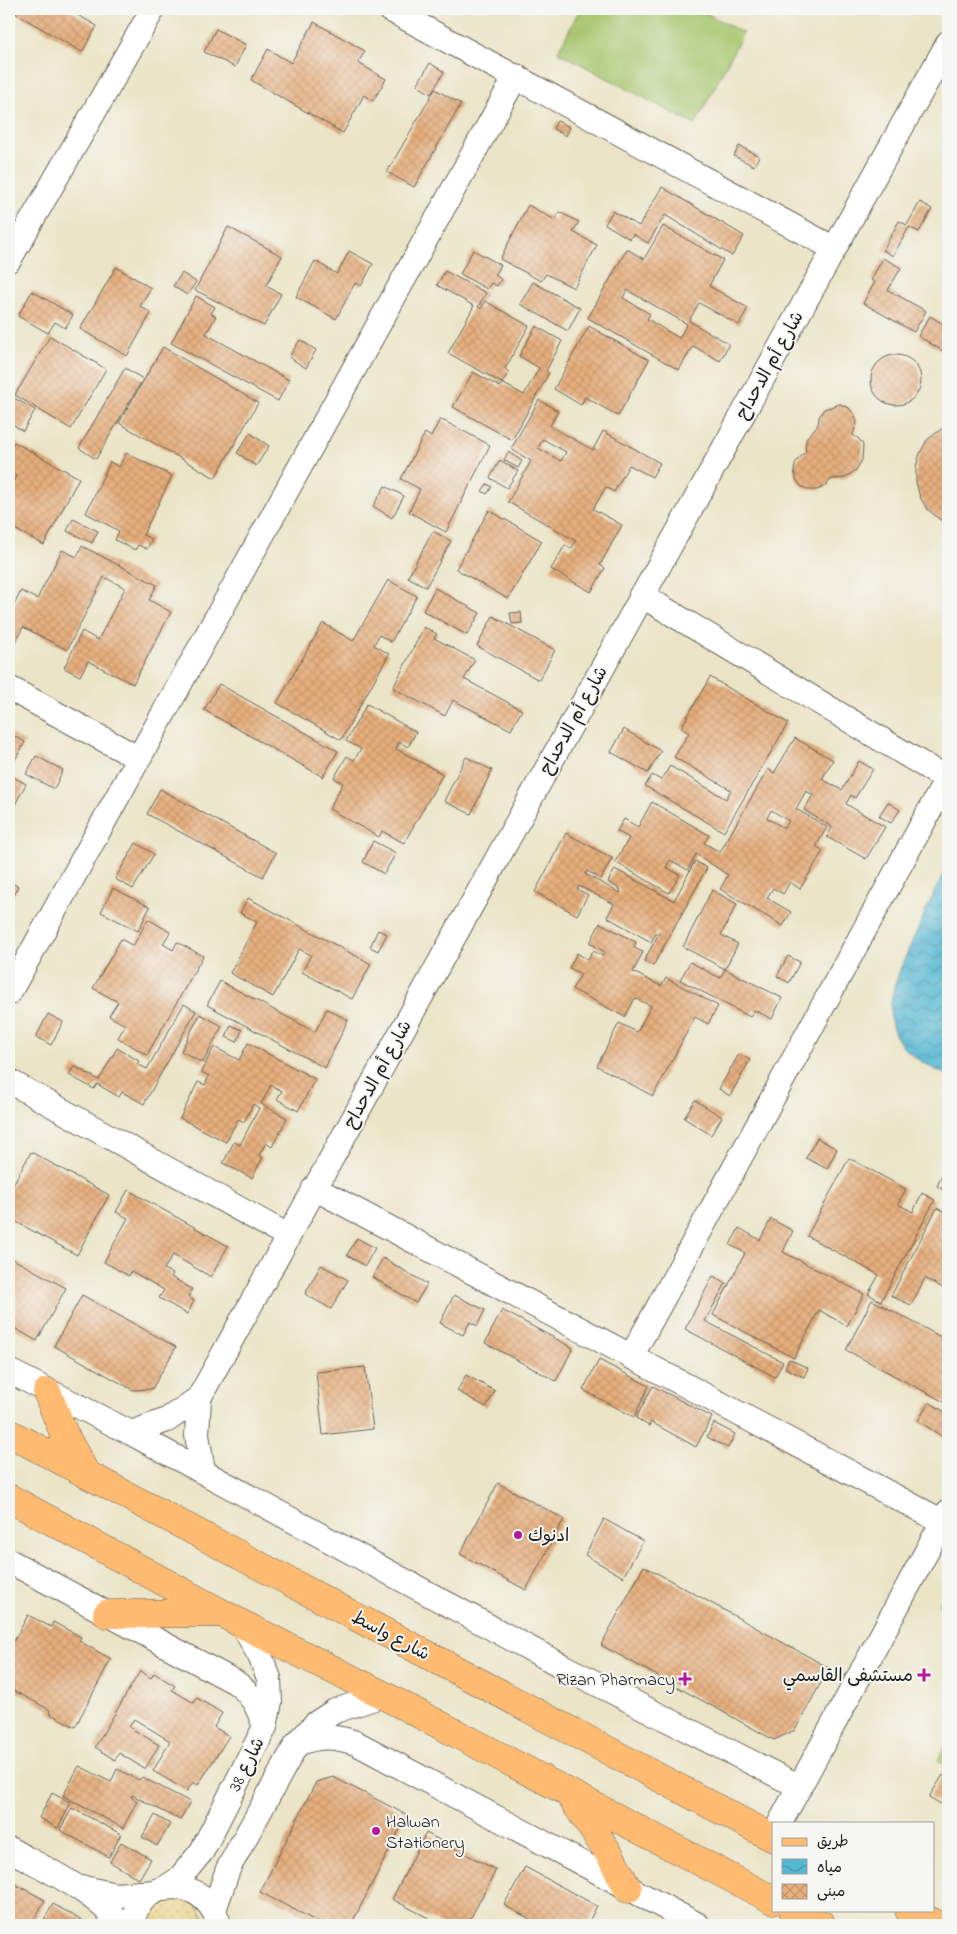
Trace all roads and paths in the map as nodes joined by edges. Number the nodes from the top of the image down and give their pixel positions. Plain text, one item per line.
1 (153, 9) edge
2 (389, 9) edge
3 (948, 43) edge
4 (516, 76) junction
5 (833, 248) junction
6 (9, 260) edge
7 (642, 595) junction
8 (9, 688) edge
9 (138, 758) junction
10 (948, 778) edge
11 (9, 993) edge
12 (9, 1081) edge
13 (314, 1188) junction
14 (288, 1236) junction
15 (632, 1357) junction
16 (9, 1371) edge
17 (47, 1392) junction
18 (199, 1398) junction
19 (9, 1433) edge
20 (131, 1433) junction
21 (202, 1471) junction
22 (86, 1474) junction
23 (9, 1498) edge
24 (946, 1517) edge
25 (9, 1562) edge
26 (107, 1614) junction
27 (232, 1619) junction
28 (384, 1695) junction
29 (264, 1727) junction
30 (296, 1745) junction
31 (800, 1787) junction
32 (567, 1791) junction
33 (781, 1822) edge
34 (772, 1832) edge
35 (9, 1849) edge
36 (76, 1885) junction
37 (628, 1888) junction
38 (159, 1890) junction
39 (772, 1899) edge
40 (798, 1912) edge
41 (913, 1912) edge
42 (217, 1917) edge
43 (122, 1925) edge
44 (133, 1925) edge
45 (698, 1925) edge
46 (822, 1925) edge
47 (938, 1925) edge

1 - 6 street
2 - 4 street
3 - 5 street, شارع أم الدحداح
4 - 5 street
4 - 9 street
5 - 7 street, شارع أم الدحداح
7 - 10 street
7 - 13 street, شارع أم الدحداح
8 - 9 street
9 - 11 street
10 - 15 street
12 - 14 street
13 - 14 street, شارع أم الدحداح
13 - 15 street
14 - 18 street, شارع أم الدحداح
15 - 24 street
16 - 17 street
17 - 20 street
17 - 22 main road
18 - 20 street, شارع أم الدحداح
18 - 21 street, شارع أم الدحداح
19 - 22 main road, شارع واسط
20 - 21 street
21 - 31 street
22 - 34 main road, شارع واسط
23 - 27 main road
24 - 31 street
25 - 26 street
26 - 27 main road
26 - 29 street
27 - 28 main road
27 - 29 street, شارع 38
28 - 30 street, شارع 38
28 - 32 main road
29 - 38 street, شارع 38
30 - 37 street
30 - 42 street, شارع 38
31 - 33 street
32 - 37 main road
32 - 39 main road
35 - 36 street
36 - 38 street
36 - 43 street
37 - 45 street
38 - 42 street
38 - 44 street, شارع 38
40 - 46 main road
41 - 47 main road

